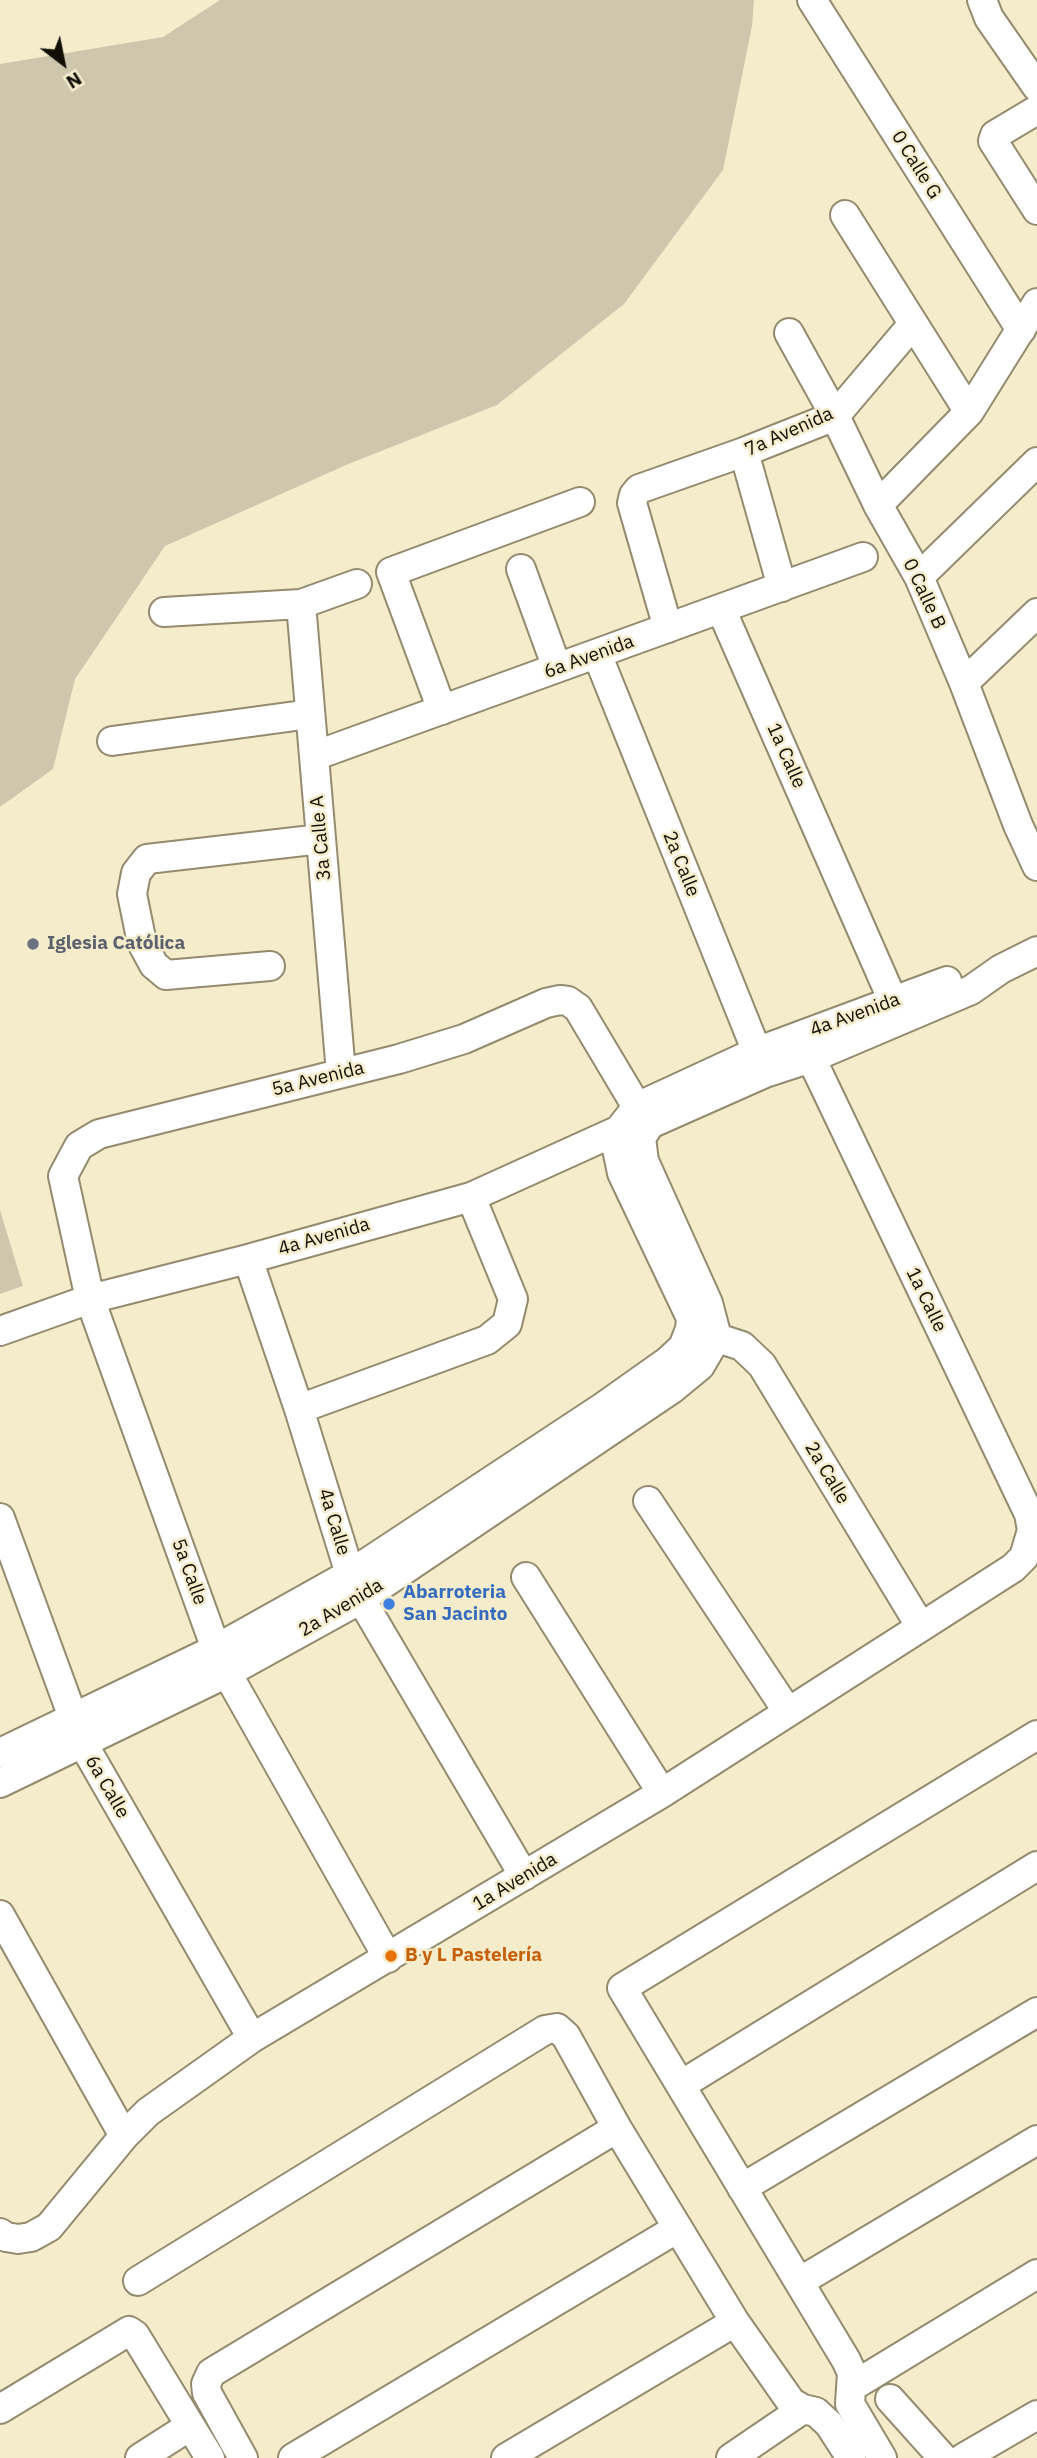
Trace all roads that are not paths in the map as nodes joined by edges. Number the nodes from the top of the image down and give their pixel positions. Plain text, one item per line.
1 (812, 0) edge
2 (982, 0) edge
3 (1037, 87) edge
4 (1037, 110) edge
5 (1037, 210) edge
6 (845, 215) dead end
7 (1037, 303) edge
8 (913, 324) junction
9 (1021, 330) junction
10 (789, 333) dead end
11 (969, 412) junction
12 (835, 416) junction
13 (744, 453) junction
14 (1037, 463) edge
15 (580, 502) dead end
16 (878, 505) junction
17 (863, 557) dead end
18 (521, 569) dead end
19 (919, 577) junction
20 (357, 583) dead end
21 (782, 587) junction
22 (301, 604) junction
23 (721, 609) junction
24 (164, 612) dead end
25 (1037, 613) edge
26 (668, 628) junction
27 (597, 654) junction
28 (557, 668) junction
29 (964, 683) junction
30 (442, 710) junction
31 (310, 714) junction
32 (112, 741) dead end
33 (314, 756) junction
34 (321, 839) junction
35 (1037, 866) edge
36 (1037, 951) edge
37 (270, 966) dead end
38 (897, 1010) junction
39 (810, 1058) junction
40 (761, 1062) junction
41 (341, 1073) junction
42 (641, 1124) junction
43 (71, 1158) joint
44 (471, 1197) junction
45 (248, 1259) junction
46 (90, 1299) junction
47 (690, 1329) junction
48 (0, 1331) edge
49 (717, 1337) junction
50 (299, 1409) junction
51 (648, 1501) dead end
52 (0, 1518) edge
53 (1029, 1544) joint
54 (526, 1577) dead end
55 (356, 1586) junction
56 (921, 1627) junction
57 (222, 1661) junction
58 (788, 1712) junction
59 (76, 1730) junction
60 (1037, 1735) edge
61 (0, 1753) edge
62 (0, 1783) edge
63 (662, 1793) junction
64 (1037, 1866) edge
65 (524, 1876) junction
66 (0, 1915) edge
67 (388, 1958) junction
68 (1037, 2012) edge
69 (252, 2038) junction
70 (681, 2085) junction
71 (617, 2128) junction
72 (124, 2136) junction
73 (1037, 2140) edge
74 (742, 2188) junction
75 (678, 2228) junction
76 (9, 2236) edge
77 (1037, 2274) edge
78 (138, 2281) dead end
79 (799, 2282) junction
80 (734, 2322) junction
81 (853, 2386) junction
82 (890, 2399) dead end
83 (0, 2409) edge
84 (803, 2409) junction
85 (1037, 2415) edge
86 (190, 2426) junction
87 (747, 2454) edge
88 (140, 2458) edge
89 (210, 2458) edge
90 (243, 2458) edge
91 (293, 2458) edge
92 (506, 2458) edge
93 (851, 2458) edge
94 (882, 2458) edge
95 (943, 2458) edge
96 (962, 2458) edge

1 - 9 street, 0 Calle G
2 - 3 street
4 - 5 street
6 - 8 street
7 - 9 street
8 - 11 street
8 - 12 street, 7a Avenida
9 - 11 street
10 - 12 street, 0 Calle B
11 - 16 street
12 - 13 street, 7a Avenida
12 - 16 street, 0 Calle B
13 - 21 street
13 - 26 street, 7a Avenida
14 - 19 street
15 - 30 street
16 - 19 street, 0 Calle B
17 - 21 street, 6a Avenida
18 - 28 street
19 - 29 street, 0 Calle B
20 - 22 street
21 - 23 street, 6a Avenida
22 - 24 street
22 - 31 street, 3a Calle A
23 - 26 street, 6a Avenida
23 - 38 street, 1a Calle
25 - 29 street
26 - 27 street, 6a Avenida
27 - 28 street, 6a Avenida
27 - 40 street, 2a Calle
28 - 30 street, 6a Avenida
29 - 35 street, 0 Calle B
30 - 33 street, 6a Avenida
31 - 32 street
31 - 33 street, 3a Calle A
33 - 34 street, 3a Calle A
34 - 37 street
34 - 41 street, 3a Calle A
36 - 38 street, 4a Avenida
38 - 39 street, 4a Avenida
38 - 40 street, 4a Avenida
39 - 40 street, 4a Avenida
39 - 53 street, 1a Calle
40 - 42 street, 4a Avenida
41 - 42 street, 5a Avenida
41 - 43 street, 5a Avenida
42 - 44 street, 4a Avenida
42 - 47 street
42 - 49 street
43 - 46 street, 5a Calle
44 - 45 street, 4a Avenida
44 - 50 street
45 - 46 street, 4a Avenida
45 - 50 street, 4a Calle
46 - 48 street, 4a Avenida
46 - 57 street, 5a Calle
47 - 49 street, 2a Calle
47 - 55 street, 2a Avenida
49 - 55 street, 2a Avenida
49 - 56 street, 2a Calle
50 - 55 street, 4a Calle
51 - 58 street
52 - 59 street, 6a Calle
53 - 56 street, 1a Avenida
54 - 63 street
55 - 57 street, 2a Avenida
55 - 65 street, 4a Calle
56 - 58 street, 1a Avenida
57 - 59 street, 2a Avenida
57 - 67 street, 5a Calle
58 - 63 street, 1a Avenida
59 - 61 street, 2a Avenida
59 - 62 street, 2a Avenida
59 - 69 street, 6a Calle
60 - 70 street
63 - 65 street, 1a Avenida
64 - 70 street
65 - 67 street, 1a Avenida
66 - 72 street
67 - 69 street, 1a Avenida
68 - 74 street
69 - 72 street, 1a Avenida
70 - 74 street
71 - 75 street
71 - 78 street
71 - 90 street
72 - 76 street, 1a Avenida
73 - 79 street
74 - 79 street
75 - 80 street
75 - 91 street
77 - 81 street
79 - 81 street
80 - 84 street
80 - 92 street
81 - 94 street
82 - 95 street
83 - 86 street
84 - 87 street
84 - 93 street
85 - 96 street
86 - 88 street
86 - 89 street

